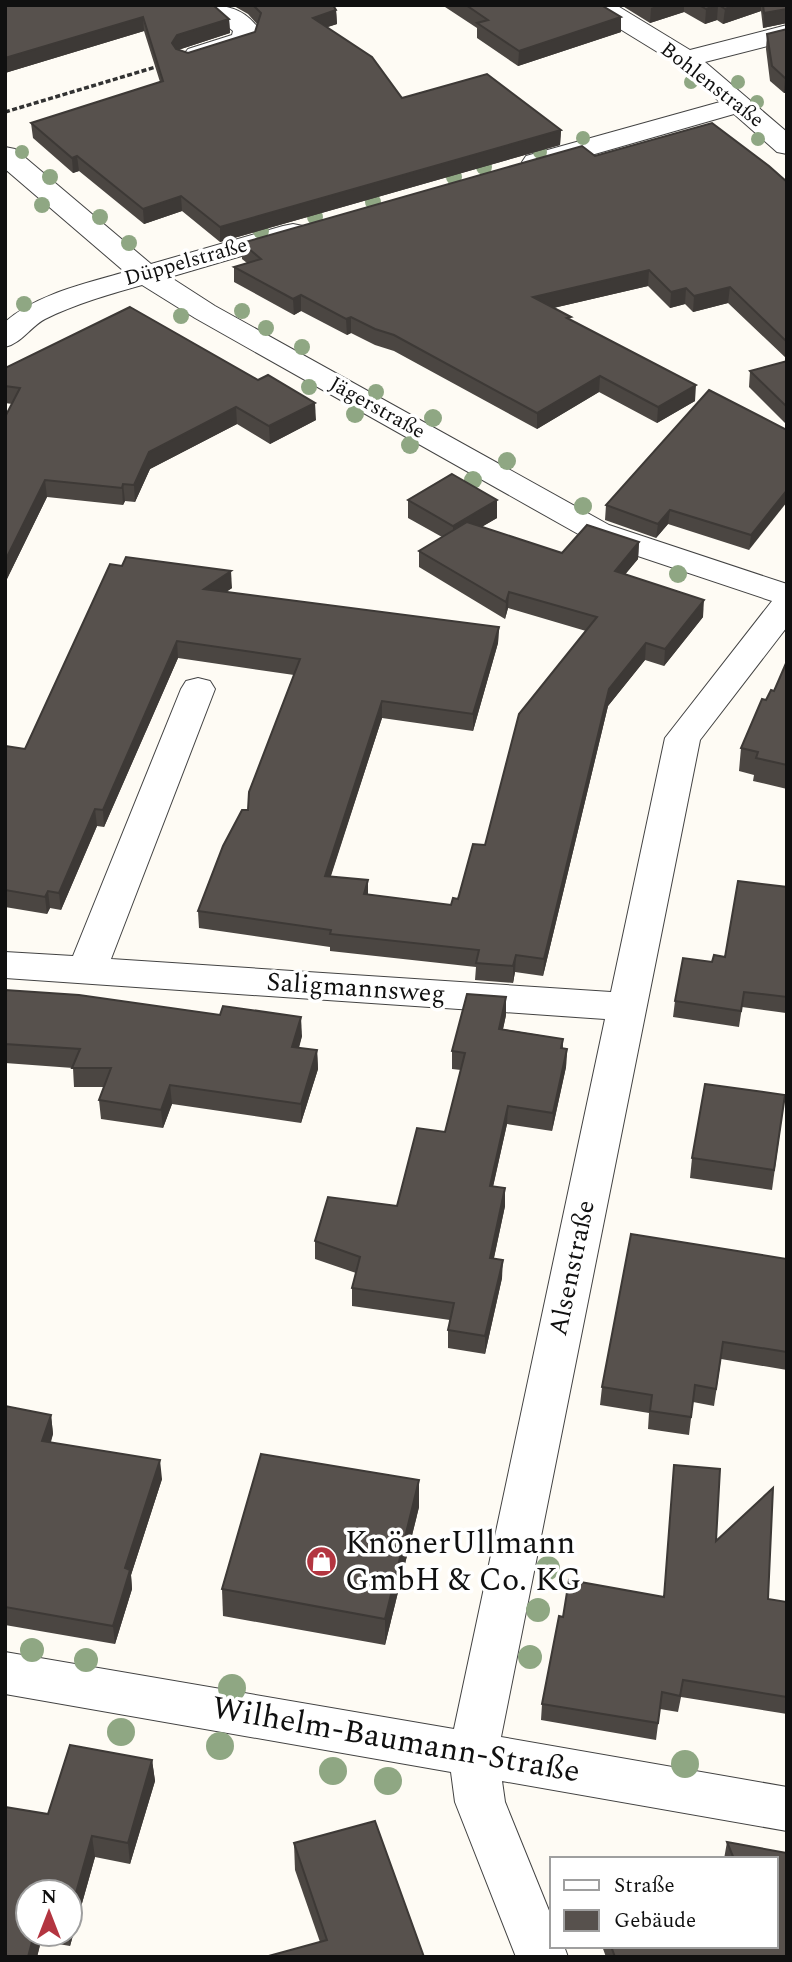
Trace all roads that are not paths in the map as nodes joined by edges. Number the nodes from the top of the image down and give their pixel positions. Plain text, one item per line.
1 (213, 5) edge
2 (598, 5) edge
3 (787, 33) edge
4 (188, 57) edge
5 (686, 59) junction
6 (740, 104) junction
7 (787, 146) edge
8 (5, 155) edge
9 (515, 168) edge
10 (317, 225) edge
11 (145, 274) junction
12 (5, 338) edge
13 (787, 595) edge
14 (787, 604) edge
15 (198, 689) dead end
16 (5, 965) edge
17 (87, 970) junction
18 (626, 1007) junction
19 (5, 1673) edge
20 (473, 1753) junction
21 (787, 1809) edge
22 (542, 1957) edge

1 - 4 street
2 - 5 street, Bohlenstraße
3 - 5 street
5 - 6 street, Bohlenstraße
6 - 7 street, Bohlenstraße
6 - 9 street
8 - 11 street, Jägerstraße
10 - 11 street, Düppelstraße
11 - 12 street, Düppelstraße
11 - 13 street, Jägerstraße
14 - 18 street, Alsenstraße
15 - 17 street
16 - 17 street, Saligmannsweg
17 - 18 street, Saligmannsweg
18 - 20 street, Alsenstraße
19 - 20 street, Wilhelm-Baumann-Straße
20 - 21 street, Wilhelm-Baumann-Straße
20 - 22 street, Alsenstraße

